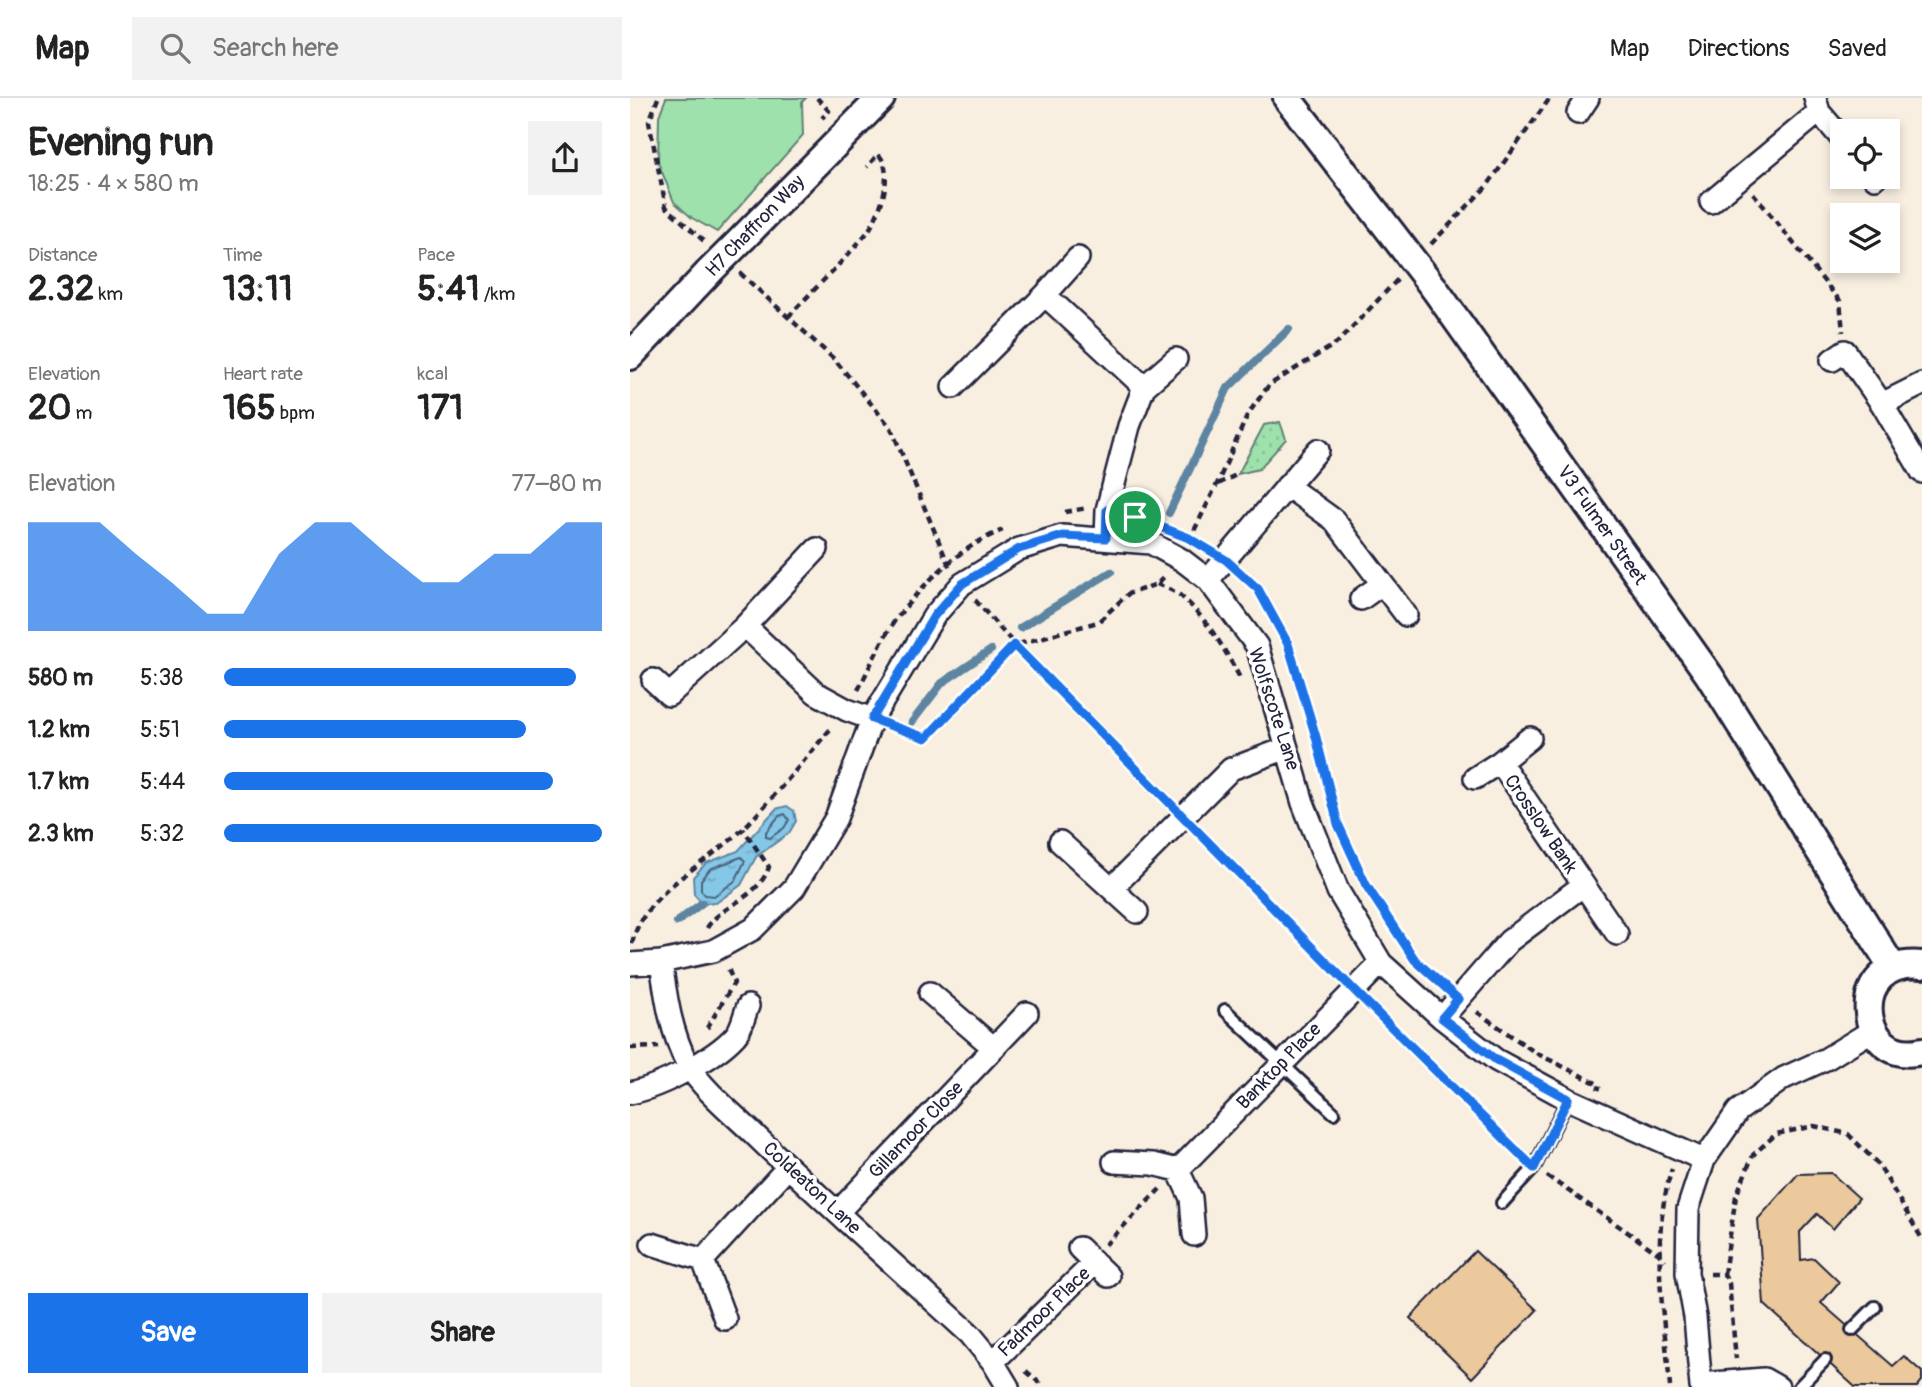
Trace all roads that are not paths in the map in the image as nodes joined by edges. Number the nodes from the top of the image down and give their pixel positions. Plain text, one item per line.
1 (881, 98) edge
2 (1287, 98) edge
3 (1817, 105) edge
4 (1830, 122) edge
5 (1711, 202) dead end
6 (1078, 258) dead end
7 (1045, 295) junction
8 (1839, 355) road end
9 (630, 356) edge
10 (1176, 359) dead end
11 (1922, 384) edge
12 (953, 387) dead end
13 (1144, 387) junction
14 (1882, 404) junction
15 (1318, 450) dead end
16 (1922, 472) edge
17 (1287, 486) junction
18 (1106, 538) junction
19 (817, 550) dead end
20 (1208, 580) junction
21 (1381, 584) junction
22 (1360, 599) dead end
23 (1406, 615) dead end
24 (745, 626) junction
25 (653, 680) dead end
26 (872, 719) junction
27 (1530, 738) dead end
28 (1287, 748) junction
29 (1500, 762) junction
30 (1475, 778) dead end
31 (1060, 842) dead end
32 (1582, 886) junction
33 (1112, 888) junction
34 (1137, 912) dead end
35 (1617, 934) dead end
36 (661, 962) junction
37 (1381, 963) junction
38 (630, 964) edge
39 (1922, 965) edge
40 (1893, 968) junction
41 (930, 993) dead end
42 (748, 1006) dead end
43 (1225, 1010) dead end
44 (1027, 1013) dead end
45 (1442, 1018) junction
46 (1873, 1030) junction
47 (993, 1048) junction
48 (1922, 1051) edge
49 (1281, 1064) junction
50 (690, 1068) junction
51 (630, 1093) edge
52 (1568, 1099) junction
53 (1334, 1113) dead end
54 (1704, 1160) junction
55 (1114, 1162) dead end
56 (788, 1167) junction
57 (1178, 1170) junction
58 (1503, 1203) dead end
59 (838, 1212) junction
60 (1194, 1235) dead end
61 (652, 1244) dead end
62 (703, 1260) junction
63 (1094, 1263) road end
64 (1875, 1307) dead end
65 (724, 1319) dead end
66 (1852, 1330) dead end
67 (1825, 1360) dead end
68 (993, 1362) junction
69 (1701, 1385) edge
70 (1008, 1387) edge
71 (1778, 1387) edge
72 (1799, 1387) edge

1 - 9 street, H7 Chaffron Way, bridge
2 - 40 street, V3 Fulmer Street, bridge
3 - 4 street
3 - 5 street
6 - 7 street
7 - 12 street
7 - 13 street
8 - 14 street
10 - 13 street
11 - 14 street
13 - 18 street
14 - 16 street
15 - 17 street
17 - 20 street
17 - 21 street
18 - 20 street, Wolfscote Lane
18 - 26 street, Wolfscote Lane
19 - 24 street
20 - 28 street, Wolfscote Lane
21 - 22 street
21 - 23 street
24 - 25 street
24 - 26 street
26 - 36 street, Wolfscote Lane
27 - 29 street, Crosslow Bank
28 - 33 street
28 - 37 street, Wolfscote Lane
29 - 30 street, Crosslow Bank
29 - 32 street, Crosslow Bank
31 - 33 street
32 - 35 street, Crosslow Bank
32 - 45 street, Crosslow Bank
33 - 34 street
36 - 38 street, Wolfscote Lane
36 - 50 street, Coldeaton Lane
37 - 45 street, Wolfscote Lane
37 - 49 street, Banktop Place
39 - 40 street
40 - 46 street
41 - 47 street
42 - 50 street
43 - 49 lane
44 - 47 street, Gillamoor Close
45 - 52 street, Wolfscote Lane
46 - 48 street
46 - 54 street
47 - 59 street, Gillamoor Close
49 - 53 lane
49 - 57 street, Banktop Place
50 - 51 street
50 - 56 street, Coldeaton Lane
52 - 54 street, Wolfscote Lane
52 - 58 lane
54 - 69 street
55 - 57 street
56 - 59 street, Coldeaton Lane
56 - 62 street
57 - 60 street
59 - 68 street, Coldeaton Lane
61 - 62 street
62 - 65 street
63 - 68 street, Fadmoor Place
64 - 66 lane
67 - 72 lane
68 - 70 street, Coldeaton Lane
69 - 71 street

